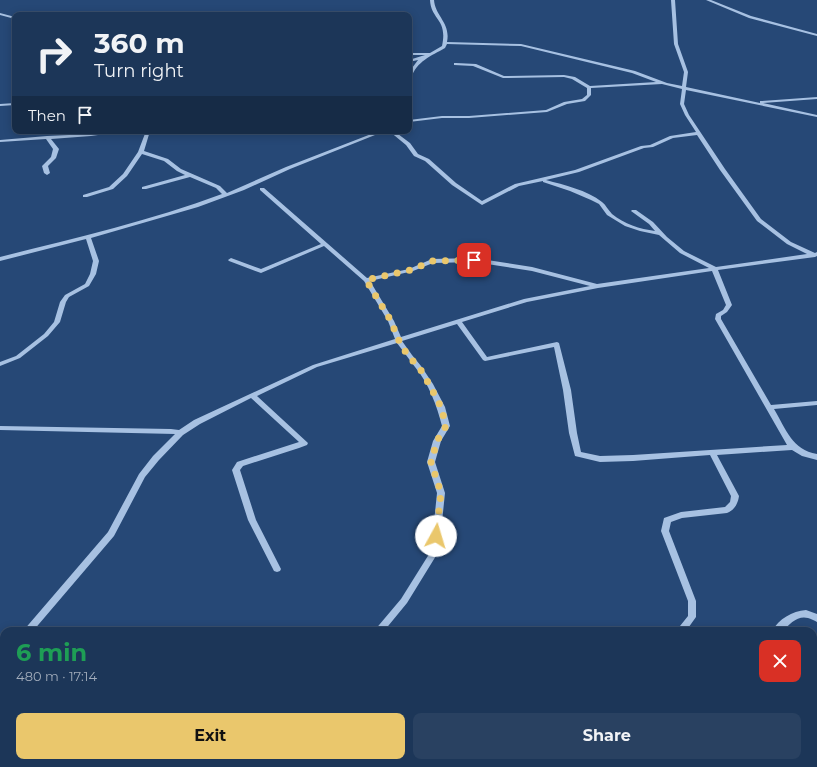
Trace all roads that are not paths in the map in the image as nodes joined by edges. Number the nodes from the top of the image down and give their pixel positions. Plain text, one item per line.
1 (432, 0) edge
2 (673, 0) edge
3 (708, 0) edge
4 (0, 14) edge
5 (12, 17) edge
6 (817, 35) edge
7 (445, 43) junction
8 (412, 54) edge
9 (430, 54) junction
10 (423, 58) junction
11 (412, 60) edge
12 (456, 64) dead end
13 (412, 71) edge
14 (663, 83) junction
15 (589, 87) junction
16 (684, 88) junction
17 (817, 98) edge
18 (756, 102) junction
19 (12, 104) edge
20 (0, 105) edge
21 (817, 116) edge
22 (412, 121) edge
23 (698, 133) junction
24 (98, 134) edge
25 (147, 134) edge
26 (376, 134) edge
27 (395, 134) edge
28 (47, 138) junction
29 (0, 142) edge
30 (140, 152) junction
31 (47, 173) dead end
32 (190, 175) junction
33 (542, 180) junction
34 (144, 188) dead end
35 (262, 188) dead end
36 (226, 195) junction
37 (85, 196) dead end
38 (634, 211) dead end
39 (660, 233) junction
40 (88, 237) junction
41 (325, 244) junction
42 (816, 255) edge
43 (0, 259) edge
44 (231, 260) dead end
45 (714, 268) junction
46 (366, 280) junction
47 (598, 286) junction
48 (458, 320) junction
49 (398, 339) junction
50 (0, 364) edge
51 (252, 395) junction
52 (817, 403) edge
53 (769, 407) junction
54 (0, 428) edge
55 (180, 433) junction
56 (793, 447) junction
57 (712, 452) junction
58 (817, 457) edge
59 (277, 569) dead end
60 (817, 618) edge
61 (31, 627) edge
62 (382, 627) edge
63 (684, 627) edge
64 (781, 627) edge

1 - 7 street
2 - 16 street
3 - 6 street
4 - 5 street
7 - 9 street
7 - 14 street
8 - 9 street
9 - 10 street
10 - 11 street
10 - 13 street
12 - 15 street
14 - 15 street
14 - 16 street
15 - 22 street
16 - 18 street
16 - 23 street
17 - 18 street
18 - 21 street
19 - 20 street
23 - 33 street
23 - 42 street
24 - 28 street
25 - 30 street
26 - 36 street
27 - 33 street
28 - 29 street
28 - 31 street
30 - 32 street
30 - 37 street
32 - 34 street
32 - 36 street
33 - 39 street
35 - 41 street
36 - 40 street
38 - 39 street
39 - 45 street
40 - 43 street
40 - 50 street
41 - 44 street
41 - 46 street
42 - 45 street
45 - 47 street
45 - 53 street
46 - 47 street
46 - 49 street
47 - 48 street
48 - 49 street
48 - 57 street
49 - 51 street
49 - 62 street
51 - 55 street
51 - 59 street
52 - 53 street
53 - 56 street
54 - 55 street
55 - 61 street
56 - 57 street
56 - 58 street
57 - 63 street
60 - 64 street

